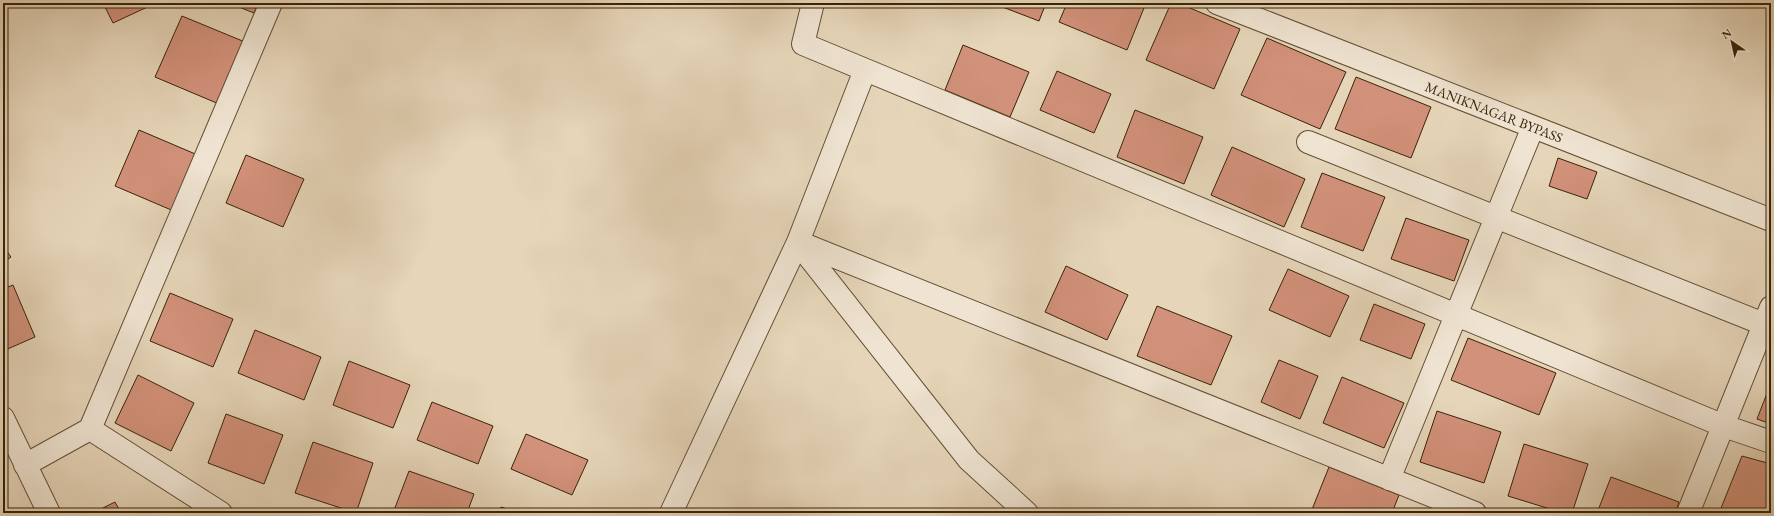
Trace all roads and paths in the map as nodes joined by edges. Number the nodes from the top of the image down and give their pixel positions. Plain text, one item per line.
1 (271, 3) edge
2 (813, 3) edge
3 (1217, 3) edge
4 (1261, 11) edge
5 (865, 70) junction
6 (1533, 127) junction
7 (1308, 142) dead end
8 (1497, 216) junction
9 (1771, 220) edge
10 (798, 242) junction
11 (1456, 315) junction
12 (1769, 319) edge
13 (3, 418) edge
14 (1724, 426) junction
15 (90, 429) junction
16 (1771, 442) edge
17 (25, 465) junction
18 (1389, 479) junction
19 (48, 513) edge
20 (221, 513) edge
21 (671, 513) edge
22 (1027, 513) edge
23 (1475, 513) edge
24 (1688, 513) edge

1 - 15 street
2 - 5 street
3 - 4 street, MANIKNAGAR BYPASS
4 - 6 street, MANIKNAGAR BYPASS
5 - 10 street
5 - 11 street
6 - 8 street
6 - 9 street, MANIKNAGAR BYPASS
7 - 8 street
8 - 11 street
8 - 12 street
10 - 18 street
10 - 21 street
10 - 22 street
11 - 14 street
11 - 18 street
12 - 14 street
13 - 17 street
14 - 16 street
14 - 24 street
15 - 17 street
15 - 20 street
17 - 19 street
18 - 23 street

